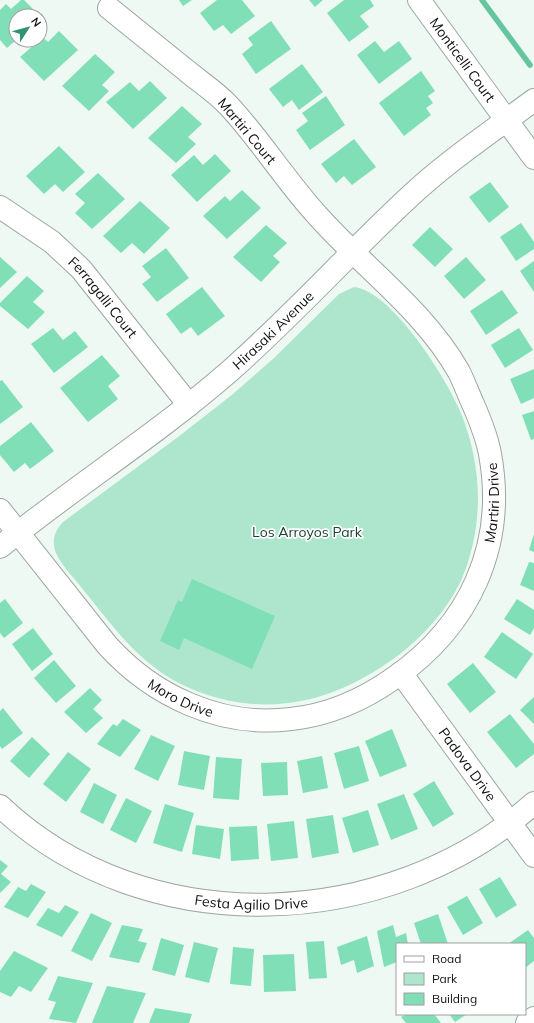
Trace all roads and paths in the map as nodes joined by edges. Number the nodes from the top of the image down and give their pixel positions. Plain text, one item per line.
1 (419, 0) edge
2 (109, 8) dead end
3 (534, 100) edge
4 (506, 121) junction
5 (534, 158) edge
6 (0, 207) edge
7 (353, 252) junction
8 (189, 405) junction
9 (0, 510) edge
10 (18, 533) junction
11 (0, 547) edge
12 (401, 673) junction
13 (534, 803) edge
14 (0, 806) edge
15 (510, 822) junction
16 (534, 856) edge
17 (534, 1018) edge
18 (527, 1023) edge

1 - 4 street, Monticelli Court
2 - 7 street, Martiri Court
3 - 4 street, Hirasaki Avenue
4 - 5 street, Monticelli Court
4 - 7 street, Hirasaki Avenue
6 - 8 street, Ferragalli Court
7 - 8 street, Hirasaki Avenue
7 - 12 street, Martiri Drive
8 - 10 street, Hirasaki Avenue
9 - 10 street, Moro Drive
10 - 11 street, Hirasaki Avenue
10 - 12 street, Moro Drive
12 - 15 street, Padova Drive
13 - 15 street, Festa Agilio Drive
14 - 15 street, Festa Agilio Drive
15 - 16 street, Padova Drive
17 - 18 street

